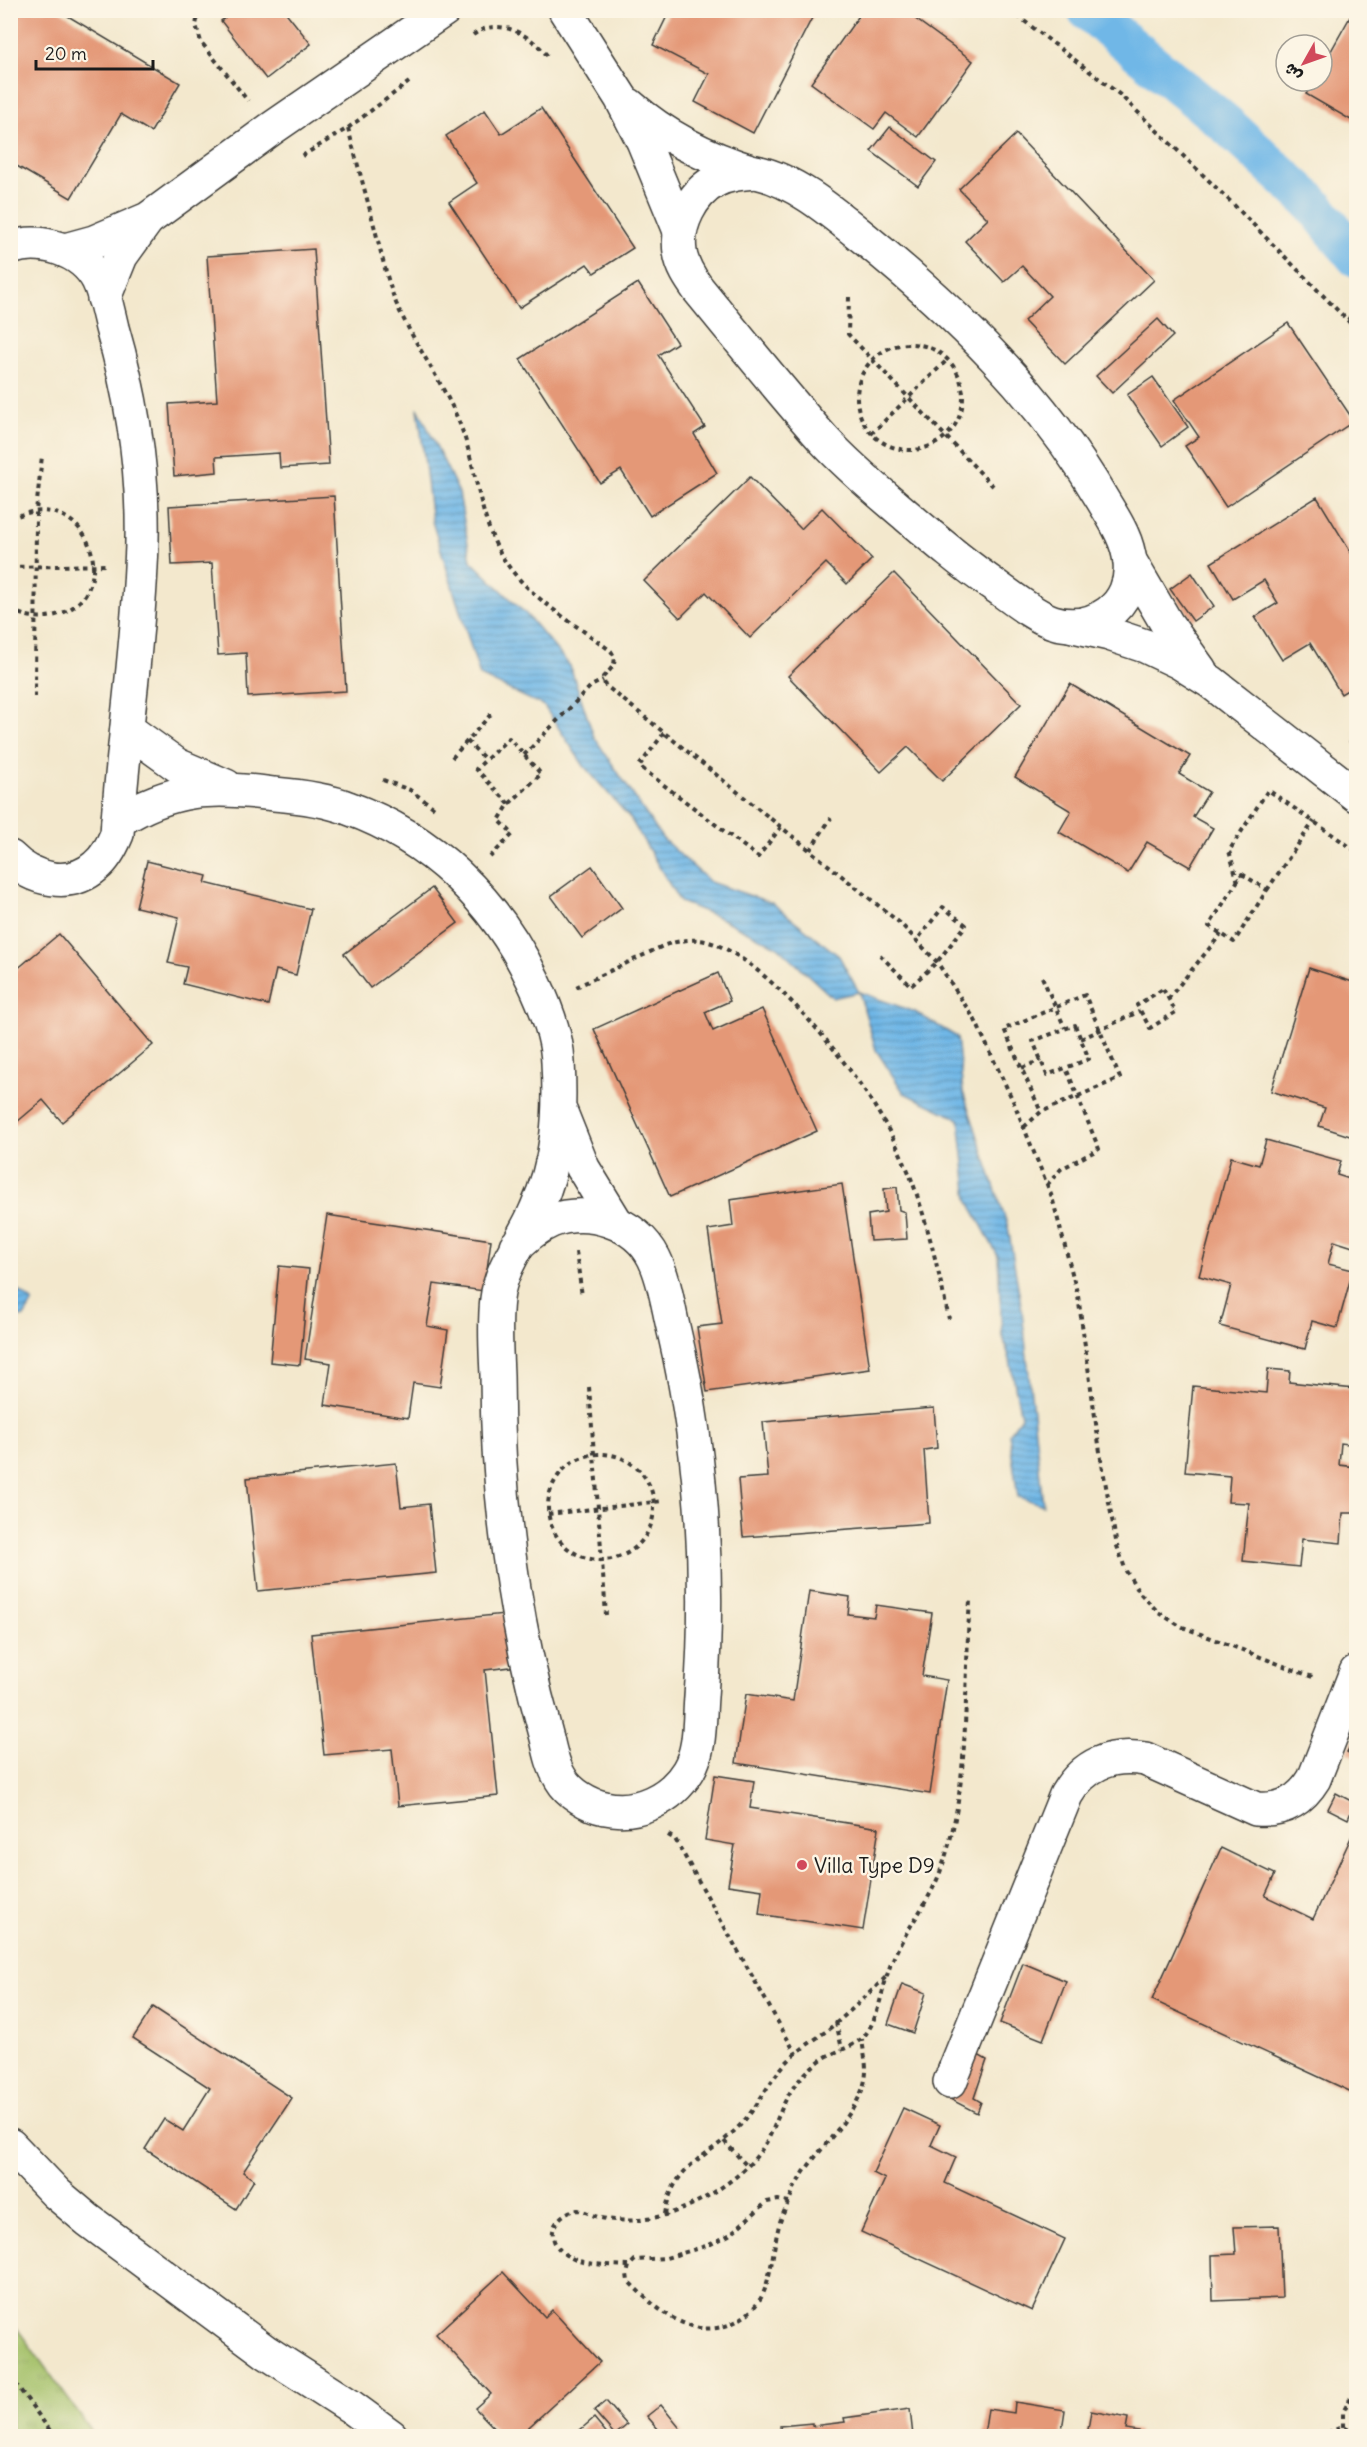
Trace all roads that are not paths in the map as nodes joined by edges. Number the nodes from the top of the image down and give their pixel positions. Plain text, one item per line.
1 (444, 10) edge
2 (565, 10) edge
3 (621, 98) junction
4 (756, 172) junction
5 (148, 219) junction
6 (680, 231) junction
7 (10, 248) edge
8 (65, 250) junction
9 (104, 298) junction
10 (1130, 561) junction
11 (1073, 626) junction
12 (1211, 682) junction
13 (127, 729) junction
14 (233, 789) junction
15 (1356, 795) edge
16 (118, 820) junction
17 (10, 857) edge
18 (560, 1109) junction
19 (616, 1222) junction
20 (516, 1246) junction
21 (1353, 1682) edge
22 (950, 2082) dead end
23 (10, 2145) edge
24 (391, 2436) edge

1 - 5 street
2 - 3 street
3 - 4 street
3 - 6 street
4 - 6 street
4 - 10 street
5 - 8 street
5 - 9 street
6 - 11 street
7 - 8 street
8 - 9 street
9 - 13 street
10 - 11 street
10 - 12 street
11 - 12 street
12 - 15 street
13 - 14 street
13 - 16 street
14 - 16 street
14 - 18 street
16 - 17 street
18 - 19 street
18 - 20 street
19 - 20 street
19 - 20 street
21 - 22 street
23 - 24 street

